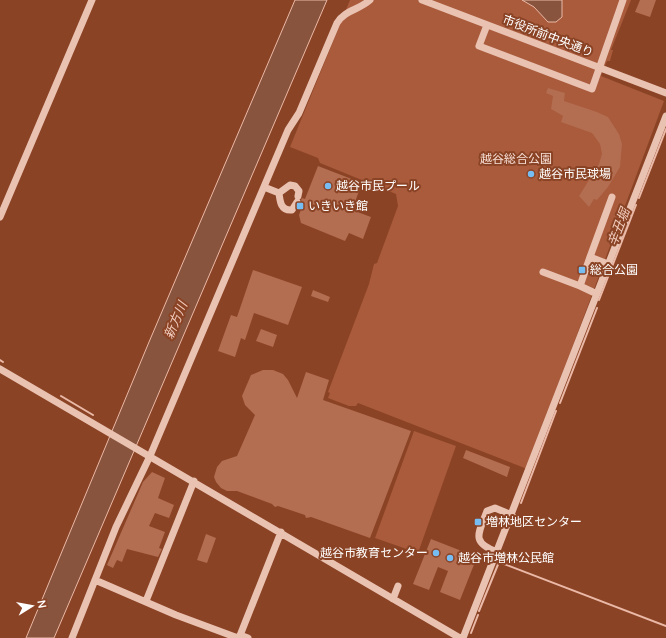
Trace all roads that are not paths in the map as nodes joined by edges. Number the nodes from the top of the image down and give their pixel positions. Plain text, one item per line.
1 (92, 0) edge
2 (370, 0) edge
3 (424, 0) edge
4 (622, 2) edge
5 (487, 25) junction
6 (599, 68) junction
7 (666, 93) edge
8 (666, 116) edge
9 (264, 187) junction
10 (279, 193) junction
11 (612, 197) dead end
12 (0, 217) edge
13 (590, 257) junction
14 (608, 264) junction
15 (543, 272) dead end
16 (580, 286) junction
17 (597, 294) junction
18 (0, 369) edge
19 (148, 455) junction
20 (194, 482) junction
21 (512, 515) junction
22 (281, 532) junction
23 (497, 552) junction
24 (95, 580) junction
25 (398, 586) dead end
26 (393, 599) junction
27 (146, 601) junction
28 (239, 637) edge
29 (72, 638) edge
30 (248, 638) edge
31 (462, 638) edge

1 - 12 street
2 - 9 street
3 - 5 street, 市役所前中央通り
4 - 6 street
5 - 6 street, 市役所前中央通り
5 - 6 street
6 - 7 street, 市役所前中央通り
8 - 14 street
9 - 10 street
9 - 19 street
10 - 10 street
11 - 13 street
13 - 14 street
13 - 16 street
14 - 17 street
15 - 16 street
16 - 17 street
17 - 21 street
18 - 19 street
19 - 20 street
19 - 24 street
20 - 22 street
20 - 27 street
21 - 23 street
21 - 23 street
22 - 26 street
22 - 28 street
23 - 31 street
24 - 27 street
24 - 29 street
25 - 26 street
26 - 31 street
27 - 28 street
28 - 30 street

